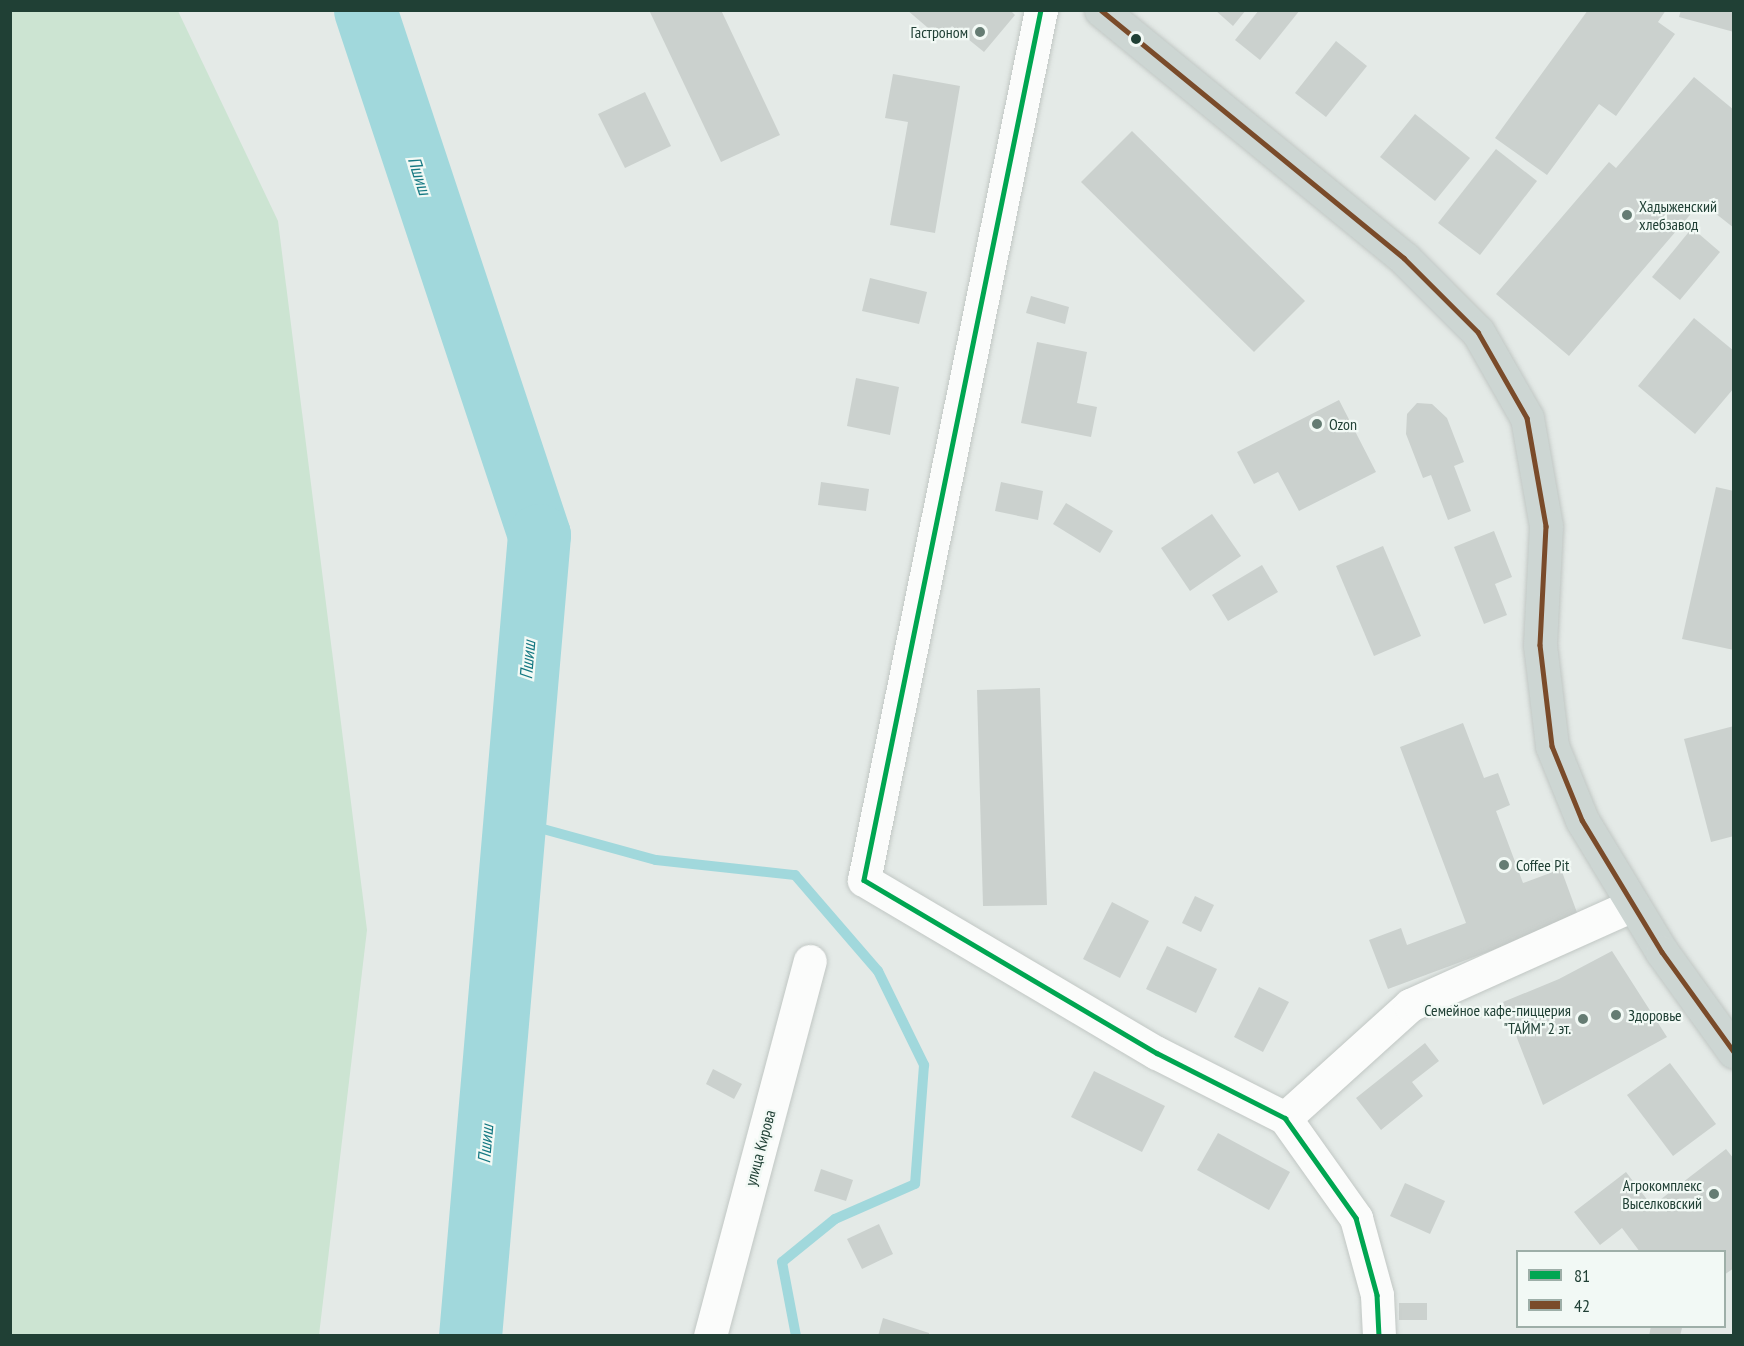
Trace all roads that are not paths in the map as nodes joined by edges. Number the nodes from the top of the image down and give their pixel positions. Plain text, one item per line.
1 (1041, 10) edge
2 (1101, 10) edge
3 (1633, 905) junction
4 (810, 961) dead end
5 (1734, 1052) edge
6 (1285, 1118) junction
7 (710, 1335) edge
8 (1379, 1335) edge

1 - 6 street
2 - 3 main road
3 - 5 main road
3 - 6 street
4 - 7 street, улица Кирова
6 - 8 street

